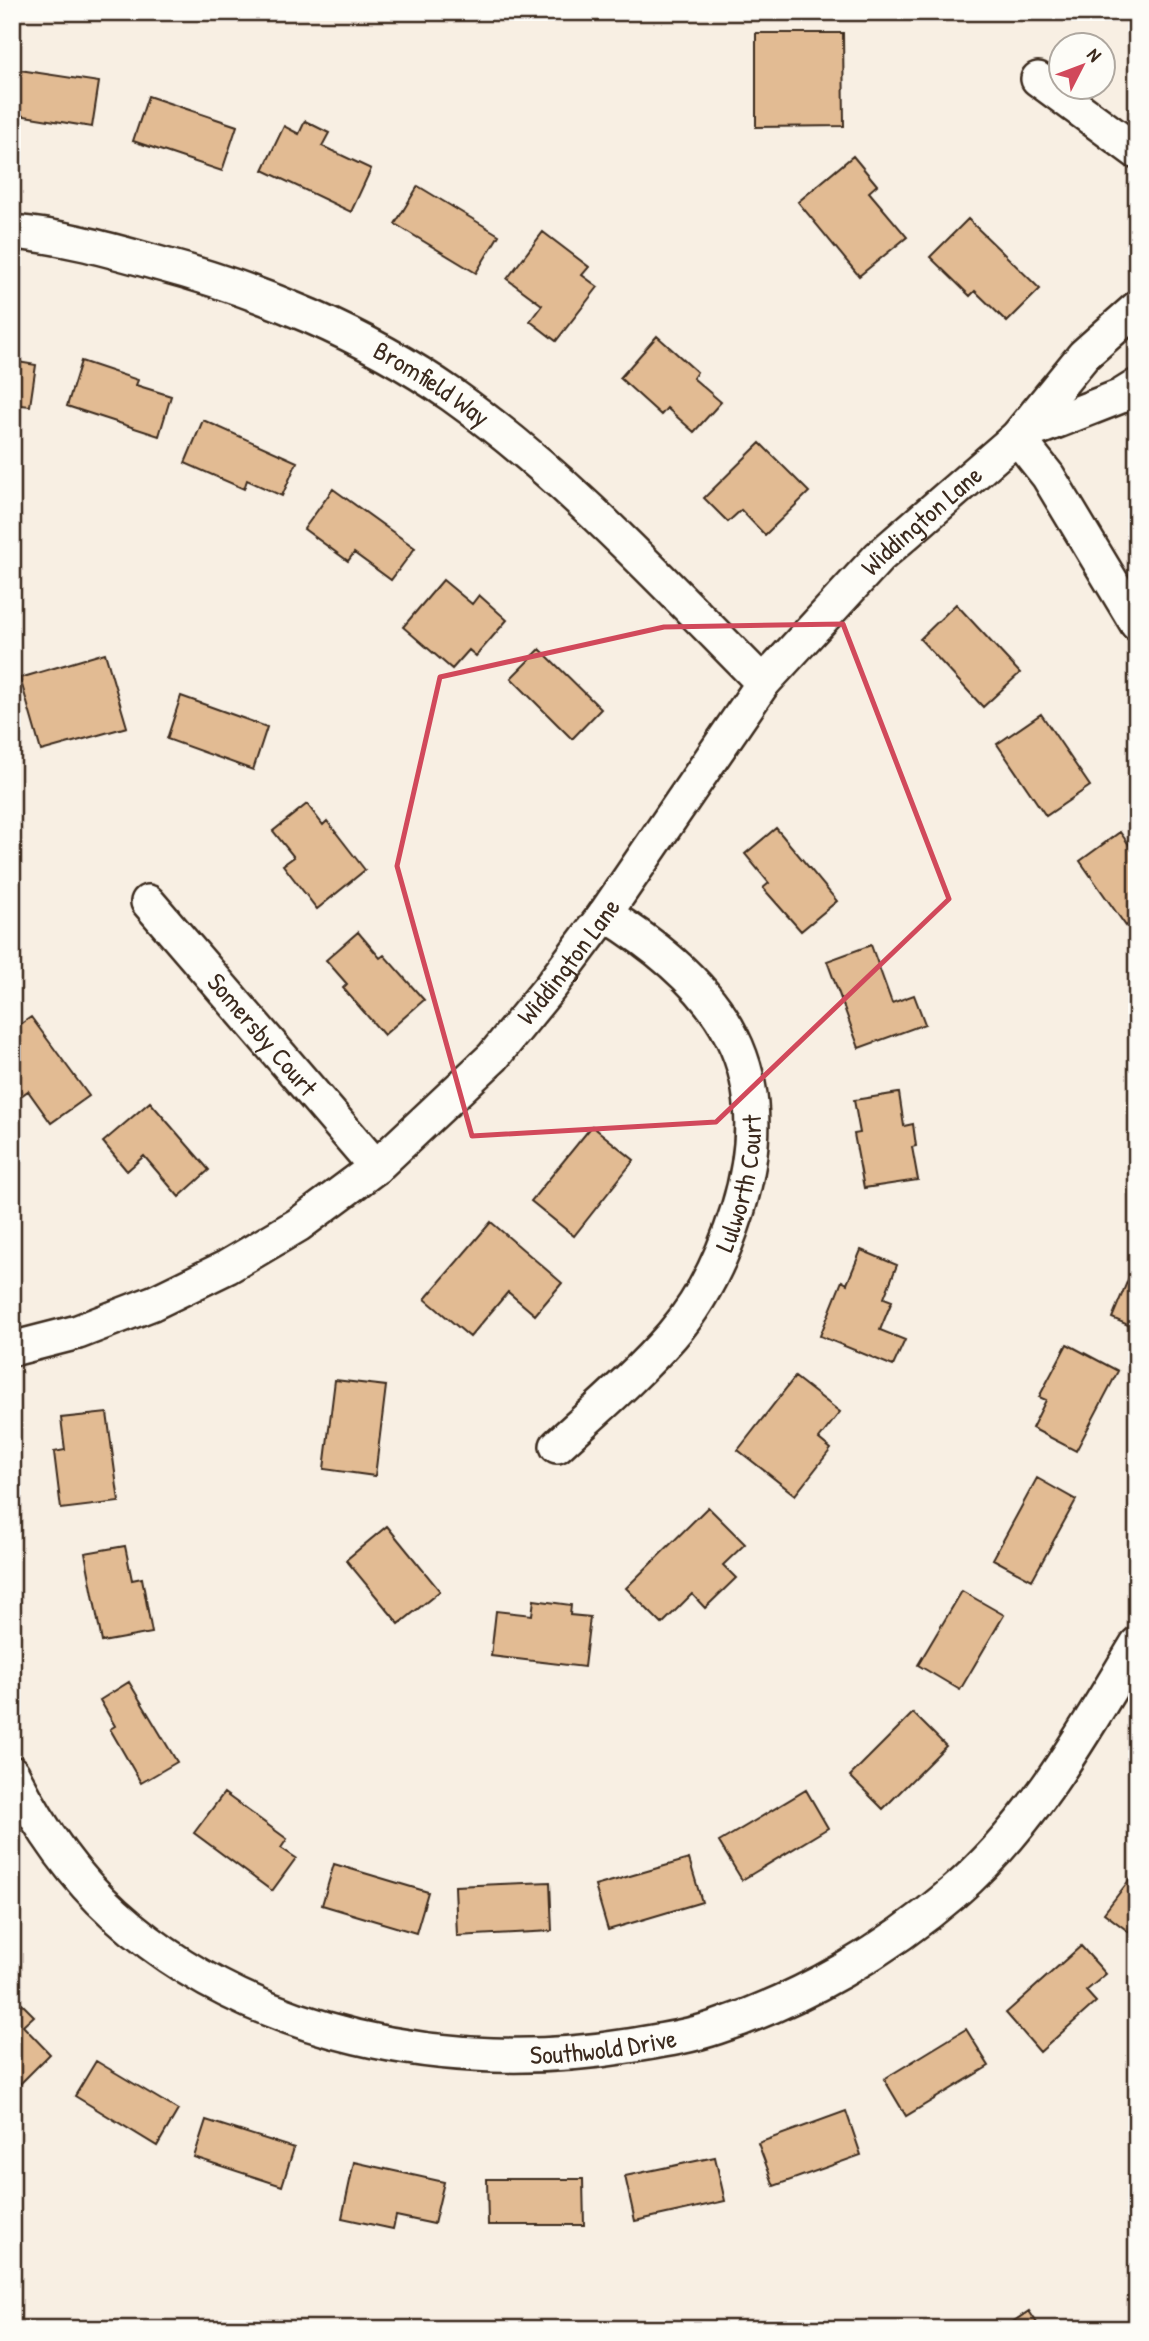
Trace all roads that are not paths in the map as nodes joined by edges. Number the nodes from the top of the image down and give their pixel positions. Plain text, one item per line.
1 (1038, 79) dead end
2 (1137, 152) edge
3 (12, 232) edge
4 (1137, 308) edge
5 (1137, 386) edge
6 (1017, 437) junction
7 (1137, 624) edge
8 (763, 683) junction
9 (148, 902) dead end
10 (605, 914) junction
11 (376, 1167) junction
12 (12, 1349) edge
13 (557, 1446) dead end
14 (1137, 1644) edge
15 (12, 1773) edge

1 - 2 street
3 - 8 street, Bromfield Way
4 - 6 street, Widdington Lane
5 - 6 street, Widdington Lane
6 - 7 street
6 - 8 street, Widdington Lane
8 - 10 street, Widdington Lane
9 - 11 street, Somersby Court
10 - 11 street, Widdington Lane
10 - 13 street, Lulworth Court
11 - 12 street, Widdington Lane
14 - 15 street, Southwold Drive

